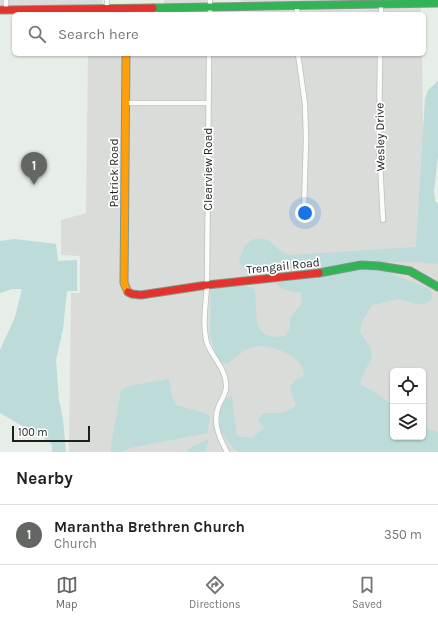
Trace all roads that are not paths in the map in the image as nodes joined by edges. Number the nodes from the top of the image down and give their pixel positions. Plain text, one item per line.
1 (6, 0) edge
2 (107, 0) edge
3 (438, 3) edge
4 (381, 4) junction
5 (297, 5) junction
6 (210, 7) edge
7 (107, 9) junction
8 (3, 10) edge
9 (126, 11) edge
10 (297, 12) edge
11 (381, 12) edge
12 (126, 56) edge
13 (209, 56) edge
14 (298, 56) edge
15 (380, 56) edge
16 (126, 103) junction
17 (208, 103) junction
18 (304, 210) dead end
19 (383, 220) dead end
20 (207, 285) junction
21 (438, 287) edge
22 (127, 291) joint
23 (227, 452) edge

1 - 8 street
2 - 7 street
3 - 4 street
4 - 5 street
4 - 11 street
5 - 6 street
5 - 10 street
6 - 9 street
7 - 8 street
7 - 9 street
12 - 16 street, Patrick Road
13 - 17 street, Clearview Road
14 - 18 street
15 - 19 street, Wesley Drive
16 - 17 street
16 - 22 street, Patrick Road
17 - 20 street, Clearview Road
20 - 21 street, Trengail Road
20 - 22 street, Trengail Road
20 - 23 street, Clearview Road

